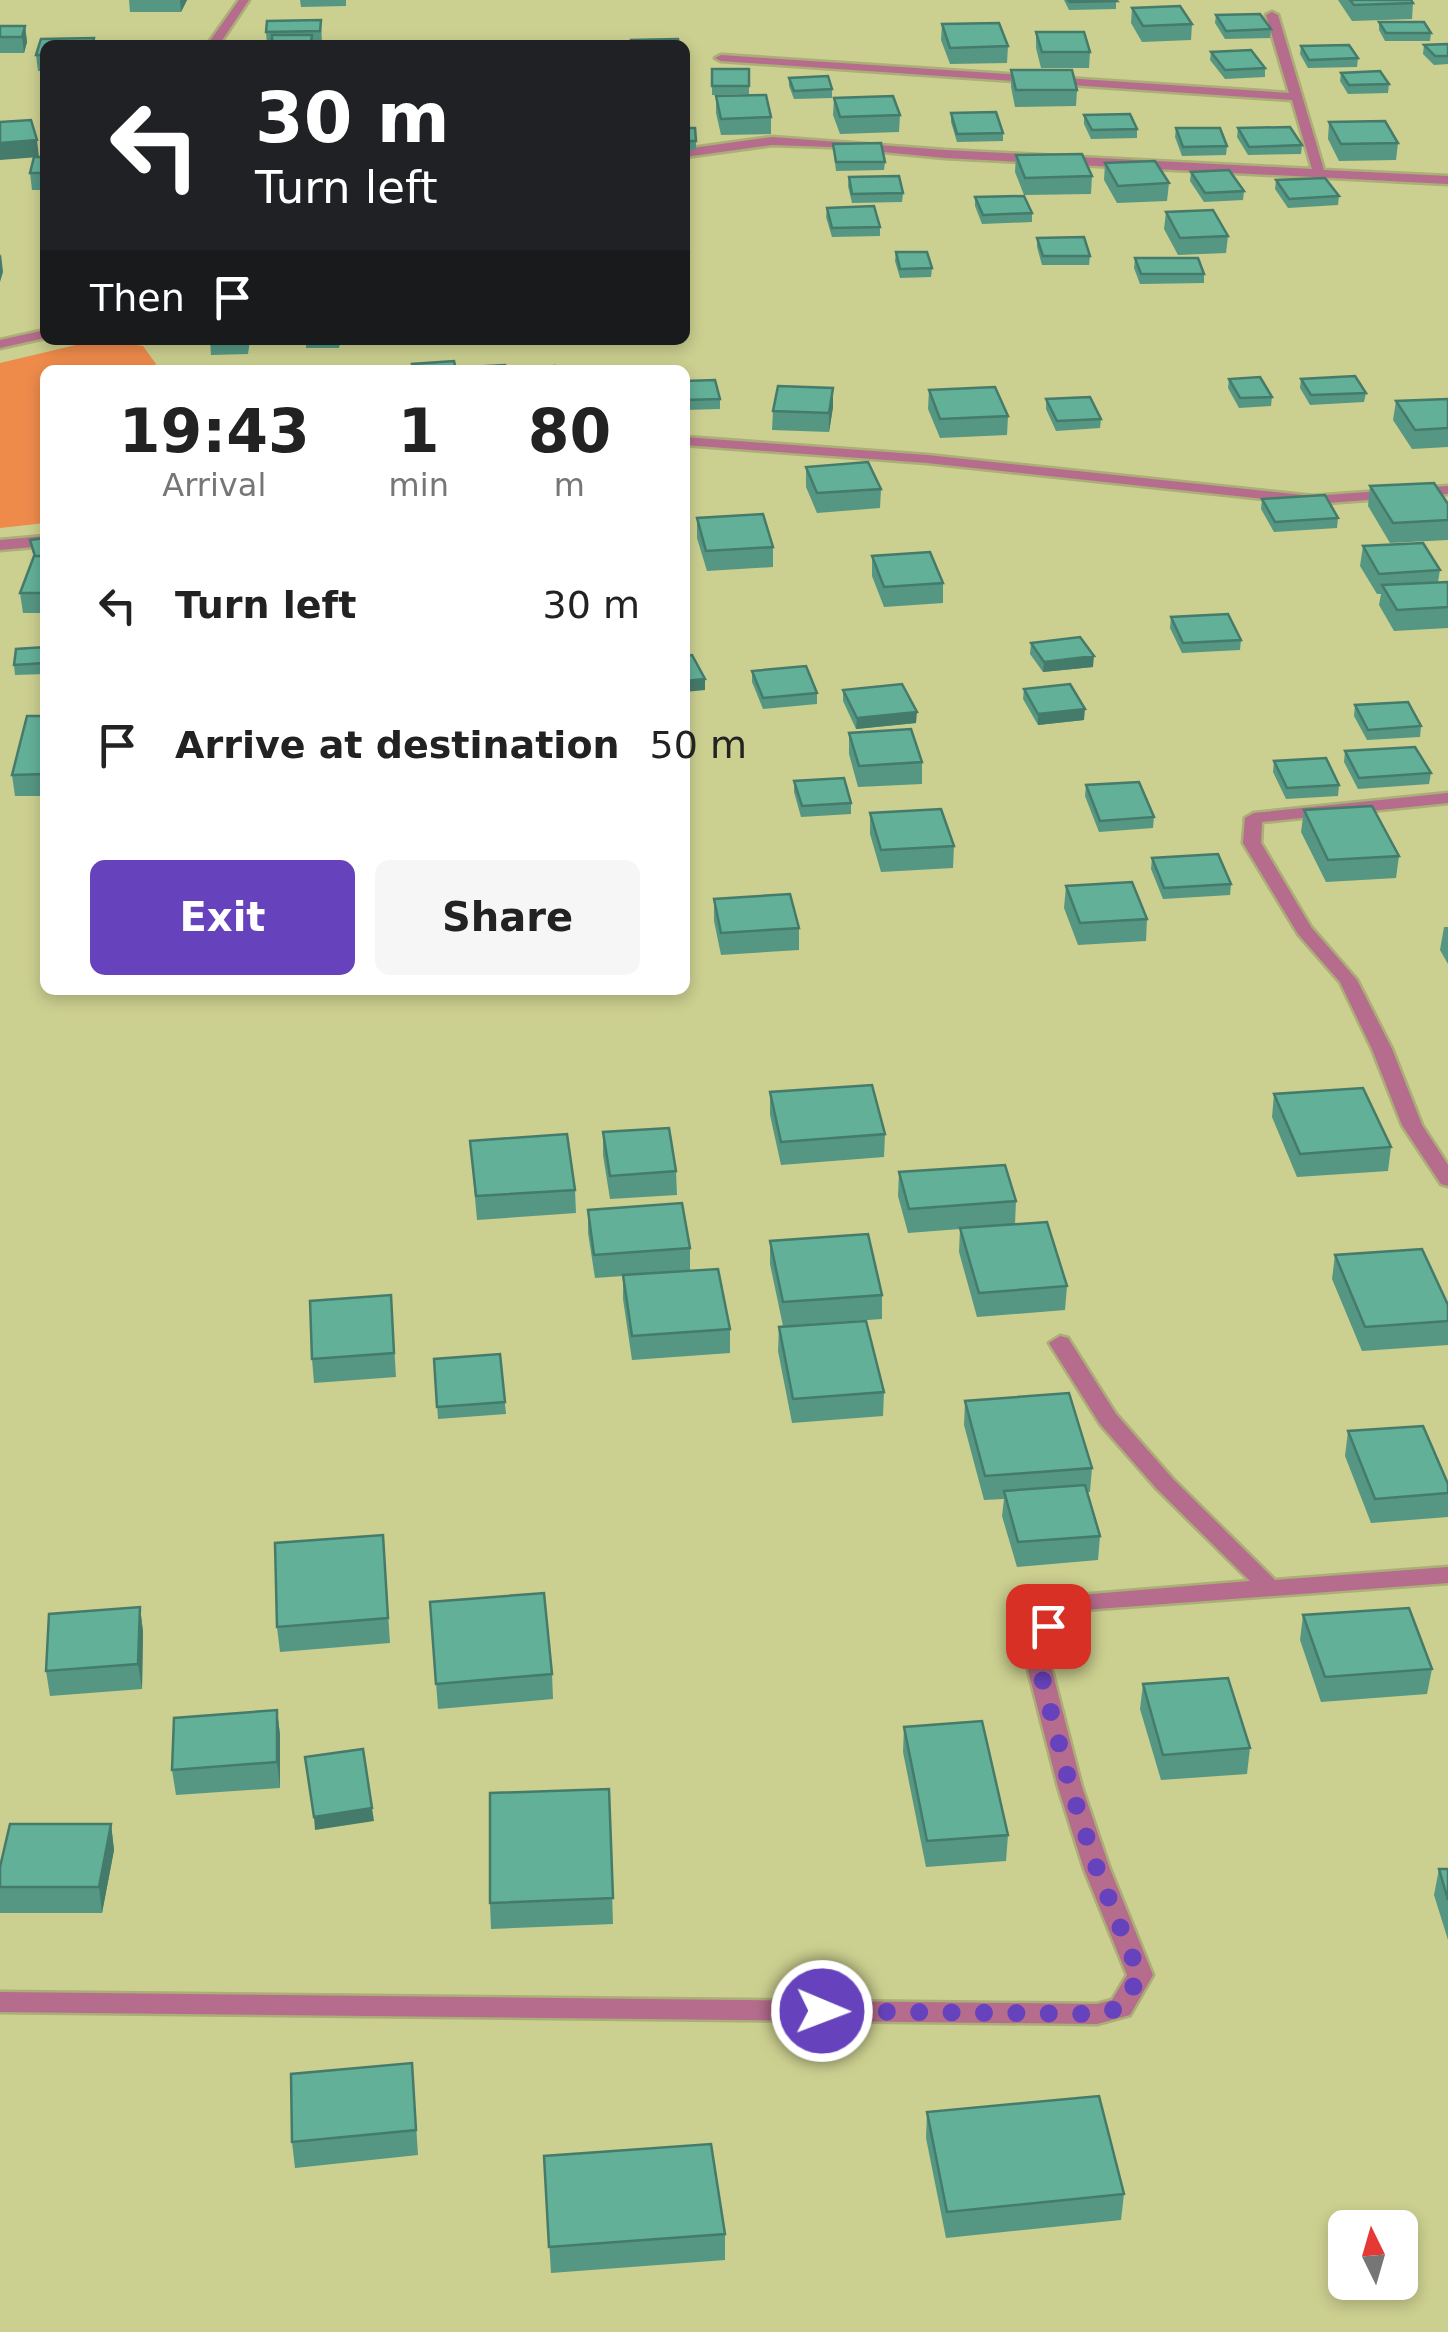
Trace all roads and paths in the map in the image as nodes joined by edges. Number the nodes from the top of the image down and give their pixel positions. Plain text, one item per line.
1 (244, 0) edge
2 (1272, 15) dead end
3 (216, 40) edge
4 (721, 58) dead end
5 (1294, 97) junction
6 (690, 152) edge
7 (1320, 173) junction
8 (1448, 180) edge
9 (40, 335) edge
10 (0, 344) edge
11 (690, 441) edge
12 (1448, 490) edge
13 (40, 541) edge
14 (0, 545) edge
15 (1448, 798) edge
16 (1448, 1180) edge
17 (1060, 1343) dead end
18 (1448, 1575) edge
19 (1270, 1588) junction
20 (0, 2002) edge

1 - 3 street
2 - 5 street
4 - 5 street
5 - 7 street
6 - 7 street
7 - 8 street
9 - 10 street
11 - 12 street
13 - 14 street
15 - 16 street
17 - 19 street
18 - 19 street
19 - 20 street

